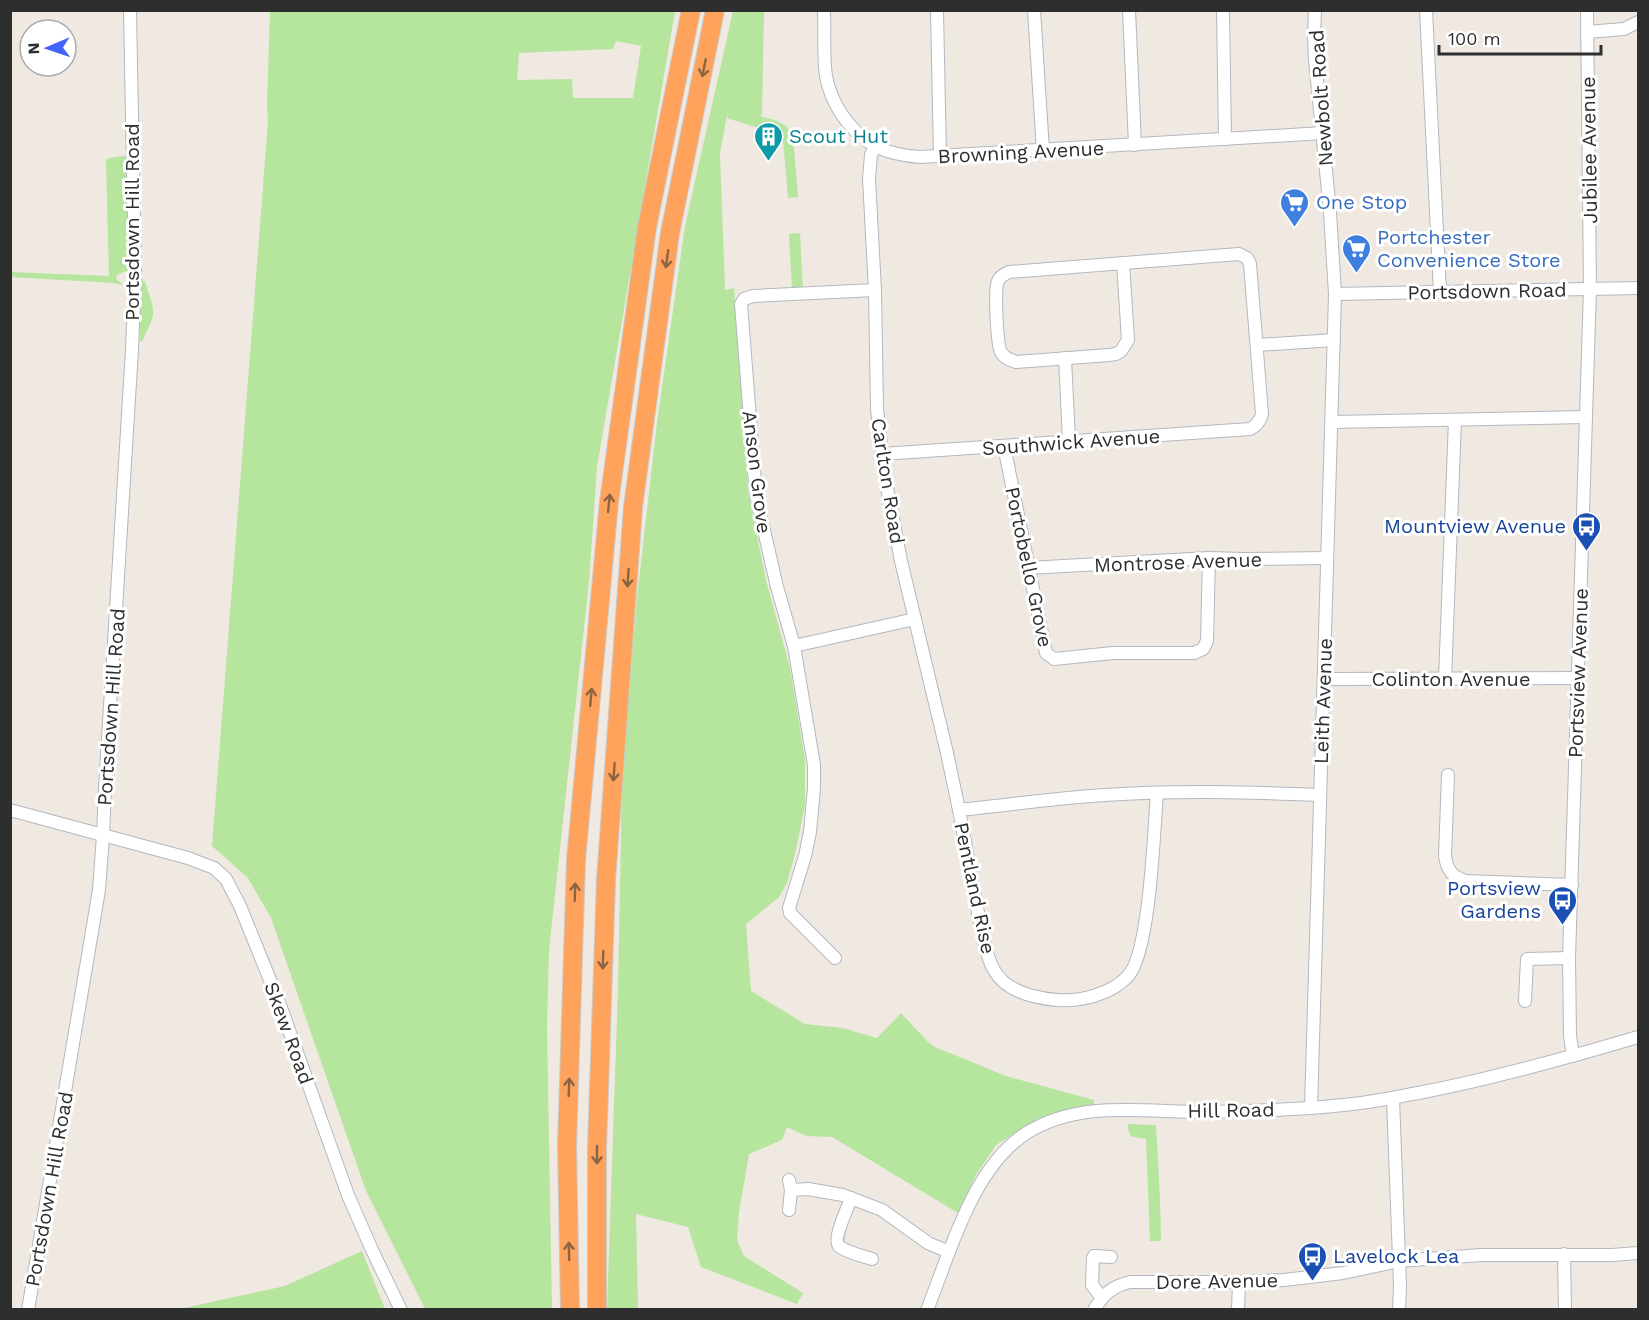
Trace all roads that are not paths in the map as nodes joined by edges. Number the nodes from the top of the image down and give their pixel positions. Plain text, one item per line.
1 (130, 10) edge
2 (691, 10) edge
3 (715, 10) edge
4 (825, 10) edge
5 (937, 10) edge
6 (1034, 10) edge
7 (1129, 10) edge
8 (1223, 10) edge
9 (1315, 10) edge
10 (1426, 10) edge
11 (1587, 10) edge
12 (1638, 22) edge
13 (1587, 32) junction
14 (1323, 133) junction
15 (1225, 139) junction
16 (1135, 145) junction
17 (875, 146) junction
18 (1043, 151) junction
19 (940, 156) junction
20 (1123, 263) junction
21 (1638, 288) edge
22 (1590, 289) junction
23 (874, 290) junction
24 (1440, 292) junction
25 (1335, 294) junction
26 (1334, 340) junction
27 (1257, 345) junction
28 (1065, 358) junction
29 (1586, 417) junction
30 (1455, 420) junction
31 (1332, 422) junction
32 (1070, 441) junction
33 (1004, 446) junction
34 (882, 454) junction
35 (1209, 558) junction
36 (1327, 558) junction
37 (1028, 568) junction
38 (915, 619) junction
39 (794, 646) junction
40 (1578, 678) junction
41 (1445, 679) junction
42 (1324, 680) junction
43 (1448, 775) dead end
44 (1157, 794) junction
45 (1320, 795) junction
46 (10, 810) edge
47 (959, 810) junction
48 (104, 836) junction
49 (1572, 885) junction
50 (835, 958) dead end
51 (1569, 958) junction
52 (1525, 1001) dead end
53 (1638, 1037) edge
54 (1573, 1056) junction
55 (1393, 1098) junction
56 (1311, 1108) junction
57 (851, 1198) junction
58 (789, 1210) dead end
59 (949, 1252) junction
60 (1638, 1253) edge
61 (1564, 1254) junction
62 (1111, 1257) dead end
63 (872, 1259) dead end
64 (1399, 1261) junction
65 (1239, 1282) junction
66 (1102, 1298) junction
67 (28, 1310) edge
68 (401, 1310) edge
69 (570, 1310) edge
70 (597, 1310) edge
71 (927, 1310) edge
72 (1094, 1310) edge
73 (1238, 1310) edge
74 (1399, 1310) edge
75 (1565, 1310) edge

1 - 48 street, Portsdown Hill Road
69 -> 2 highway
3 -> 70 highway
4 - 17 street, Browning Avenue
5 - 19 street
6 - 18 street
7 - 16 street
8 - 15 street
9 - 14 street, Newbolt Road
10 - 24 street
11 - 13 street, Jubilee Avenue
12 - 13 street
13 - 22 street, Jubilee Avenue
14 - 15 street, Browning Avenue
14 - 25 street, Newbolt Road
15 - 16 street, Browning Avenue
16 - 18 street, Browning Avenue
17 - 19 street, Browning Avenue
17 - 23 street, Carlton Road
18 - 19 street, Browning Avenue
20 - 27 street
20 - 28 street
20 - 28 street
21 - 22 street, Portsdown Road
22 - 24 street, Portsdown Road
22 - 29 street, Portsview Avenue
23 - 34 street, Carlton Road
23 - 39 street, Anson Grove
24 - 25 street, Portsdown Road
25 - 26 street, Leith Avenue
26 - 27 street
26 - 31 street, Leith Avenue
27 - 32 street, Southwick Avenue
28 - 32 street
29 - 30 street
29 - 40 street, Portsview Avenue
30 - 31 street
30 - 41 street
31 - 36 street, Leith Avenue
32 - 33 street, Southwick Avenue
33 - 34 street, Southwick Avenue
33 - 37 street, Portobello Grove
34 - 38 street, Carlton Road
35 - 36 street, Montrose Avenue
35 - 37 street, Montrose Avenue
35 - 37 street, Portobello Grove
36 - 42 street, Leith Avenue
38 - 39 street
38 - 47 street, Carlton Road
39 - 50 street, Anson Grove
40 - 41 street, Colinton Avenue
40 - 49 street, Portsview Avenue
41 - 42 street, Colinton Avenue
42 - 45 street, Leith Avenue
43 - 49 street
44 - 45 street, Pentland Rise
44 - 47 street, Pentland Rise
44 - 47 street, Pentland Rise
45 - 56 street, Leith Avenue
46 - 48 street, Skew Road
48 - 67 street, Portsdown Hill Road
48 - 68 street, Skew Road
49 - 51 street, Portsview Avenue
51 - 52 street
51 - 54 street, Portsview Avenue
53 - 54 street, Hill Road
54 - 55 street, Hill Road
55 - 56 street, Hill Road
55 - 64 street
56 - 59 street, Hill Road
57 - 58 street
57 - 59 street
57 - 63 street
59 - 71 street, Hill Road
60 - 61 street, Dore Avenue
61 - 64 street, Dore Avenue
61 - 75 street
62 - 66 street
64 - 65 street, Dore Avenue
64 - 74 street
65 - 66 street, Dore Avenue
65 - 73 street
66 - 72 street, Dore Avenue

